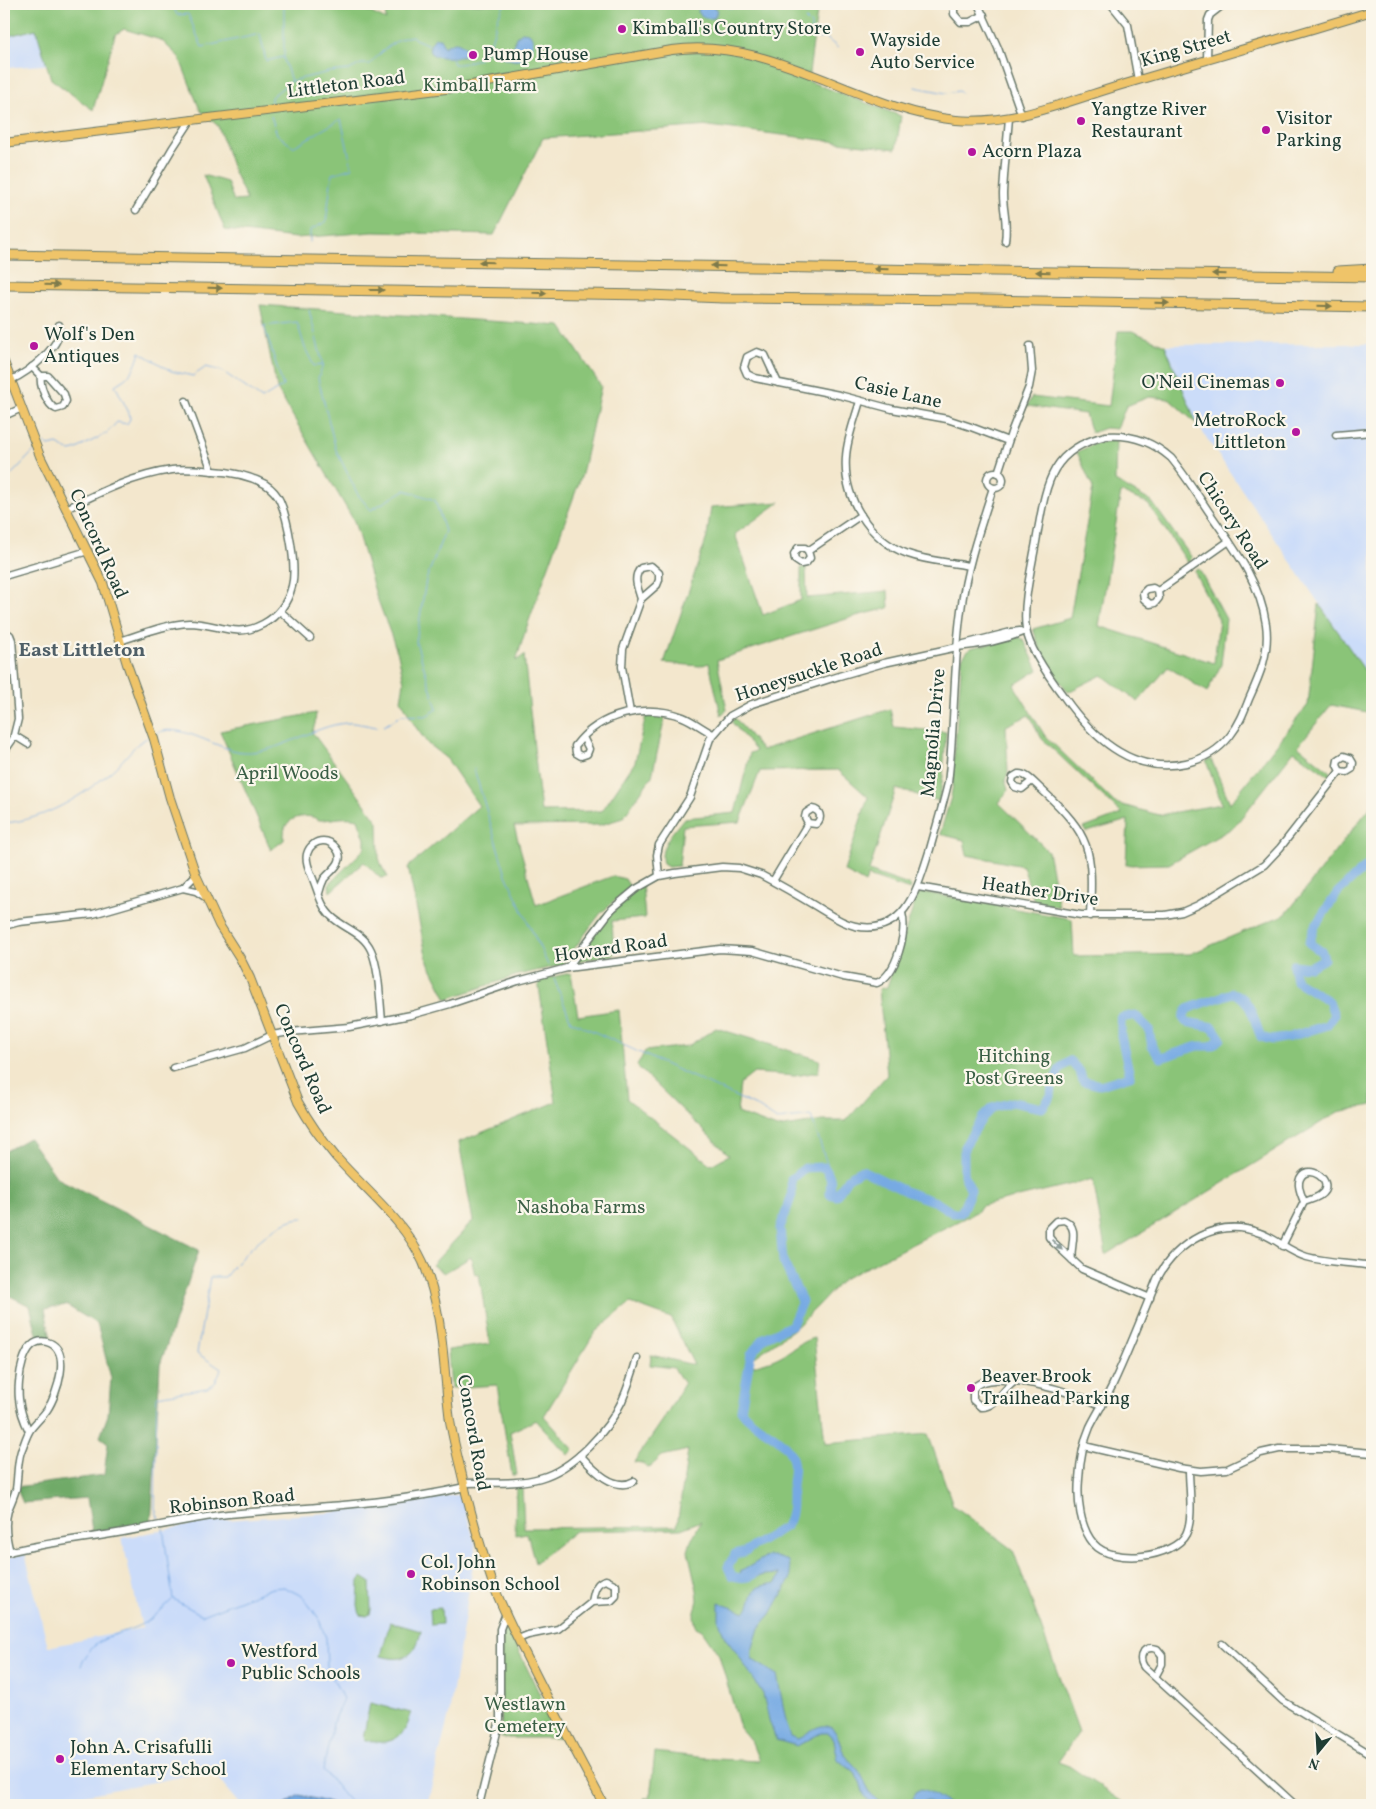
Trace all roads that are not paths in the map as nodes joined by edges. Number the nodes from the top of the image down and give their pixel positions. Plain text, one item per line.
1 (954, 4) edge
2 (978, 4) edge
3 (1111, 4) edge
4 (1224, 4) edge
5 (1372, 11) edge
6 (984, 15) junction
7 (1207, 59) junction
8 (1138, 80) junction
9 (1022, 116) junction
10 (1009, 118) junction
11 (191, 120) junction
12 (4, 143) edge
13 (136, 210) dead end
14 (1005, 241) dead end
15 (4, 254) edge
16 (1372, 270) edge
17 (1245, 275) junction
18 (1372, 277) edge
19 (4, 284) edge
20 (1372, 307) edge
21 (59, 325) dead end
22 (1030, 346) dead end
23 (4, 362) edge
24 (32, 367) junction
25 (41, 376) junction
26 (11, 380) junction
27 (778, 383) junction
28 (860, 400) junction
29 (186, 401) dead end
30 (22, 408) junction
31 (4, 416) edge
32 (1372, 432) edge
33 (1336, 435) dead end
34 (1008, 441) junction
35 (212, 471) junction
36 (998, 473) junction
37 (993, 488) junction
38 (66, 510) junction
39 (861, 515) junction
40 (1229, 542) junction
41 (88, 551) junction
42 (808, 551) dead end
43 (969, 566) junction
44 (4, 576) edge
45 (1158, 591) dead end
46 (640, 599) junction
47 (280, 611) junction
48 (1026, 631) junction
49 (4, 632) edge
50 (310, 638) dead end
51 (120, 641) junction
52 (957, 647) junction
53 (630, 712) junction
54 (713, 734) junction
55 (15, 736) junction
56 (583, 737) dead end
57 (28, 744) dead end
58 (4, 752) edge
59 (1340, 771) dead end
60 (1032, 781) dead end
61 (808, 824) dead end
62 (196, 875) junction
63 (659, 876) junction
64 (774, 881) junction
65 (918, 887) junction
66 (183, 888) junction
67 (319, 893) junction
68 (205, 897) junction
69 (902, 913) junction
70 (1090, 916) junction
71 (4, 926) edge
72 (567, 968) junction
73 (382, 1021) junction
74 (272, 1035) junction
75 (173, 1068) dead end
76 (1304, 1202) junction
77 (1282, 1246) junction
78 (1072, 1260) junction
79 (1372, 1266) edge
80 (1150, 1298) junction
81 (637, 1358) dead end
82 (1014, 1382) junction
83 (1102, 1406) junction
84 (29, 1431) junction
85 (1084, 1446) junction
86 (1372, 1454) edge
87 (580, 1455) junction
88 (1189, 1470) junction
89 (634, 1480) dead end
90 (464, 1485) junction
91 (7, 1552) edge
92 (592, 1602) dead end
93 (506, 1612) junction
94 (518, 1639) junction
95 (1222, 1644) dead end
96 (1155, 1677) junction
97 (1372, 1755) edge
98 (480, 1805) edge
99 (604, 1805) edge
100 (1293, 1805) edge

1 - 6 street
2 - 6 street
3 - 8 street
4 - 7 street
5 - 7 main road, King Street
6 - 9 street
7 - 8 main road, King Street
8 - 9 main road, King Street
9 - 10 main road, King Street
10 - 11 main road, Littleton Road
10 - 14 street
11 - 12 main road, Littleton Road
11 - 13 street
17 -> 15 highway
16 - 17 highway
17 - 18 highway
19 -> 20 highway
21 - 24 street
22 - 34 street, Magnolia Drive
23 - 26 main road, Concord Road
24 - 25 street
24 - 26 street
25 - 25 street
26 - 30 main road, Concord Road
27 - 27 street, Casie Lane
27 - 28 street, Casie Lane
28 - 34 street, Casie Lane
28 - 39 street
29 - 35 street
30 - 31 street
30 - 38 main road, Concord Road
32 - 33 street
34 - 36 street, Magnolia Drive
35 - 38 street
35 - 47 street
36 - 37 street, Magnolia Drive
36 - 37 street, Magnolia Drive
37 - 43 street, Magnolia Drive
38 - 41 main road, Concord Road
39 - 42 street
39 - 43 street
40 - 45 street
40 - 48 street, Chicory Road
40 - 48 street, Chicory Road
41 - 44 street
41 - 51 main road, Concord Road
43 - 52 street, Magnolia Drive
46 - 46 street
46 - 53 street
47 - 50 street
47 - 51 street
48 - 52 street
49 - 55 street
51 - 62 main road, Concord Road
52 - 54 street, Honeysuckle Road
52 - 65 street, Magnolia Drive
53 - 54 street
53 - 56 street
54 - 63 street, Honeysuckle Road
55 - 57 street
55 - 58 street
59 - 70 street, Heather Drive
60 - 70 street
61 - 64 street
62 - 66 street
62 - 68 main road, Concord Road
63 - 64 street, Magnolia Drive
63 - 72 street, Magnolia Drive
64 - 69 street, Magnolia Drive
65 - 69 street, Magnolia Drive
65 - 70 street, Heather Drive
66 - 68 street
66 - 71 street
67 - 67 street
67 - 73 street
68 - 74 main road, Concord Road
69 - 72 street, Howard Road
72 - 73 street, Howard Road
73 - 74 street, Howard Road
74 - 75 street, Howard Road
74 - 90 main road, Concord Road
76 - 76 street
76 - 77 street
77 - 79 street
77 - 80 street
78 -> 78 street
78 - 80 street
80 - 83 street
81 - 87 street, Robinson Road
82 - 82 street
82 - 83 street
83 - 85 street
84 - 84 street
84 - 91 street
85 - 88 street
85 - 88 street
86 - 88 street
87 - 89 street
87 - 90 street, Robinson Road
90 - 91 street, Robinson Road
90 - 93 main road, Concord Road
92 - 94 street
93 - 94 main road, Concord Road
93 - 98 street
94 - 99 main road, Concord Road
95 - 97 street
96 - 96 street
96 - 100 street

